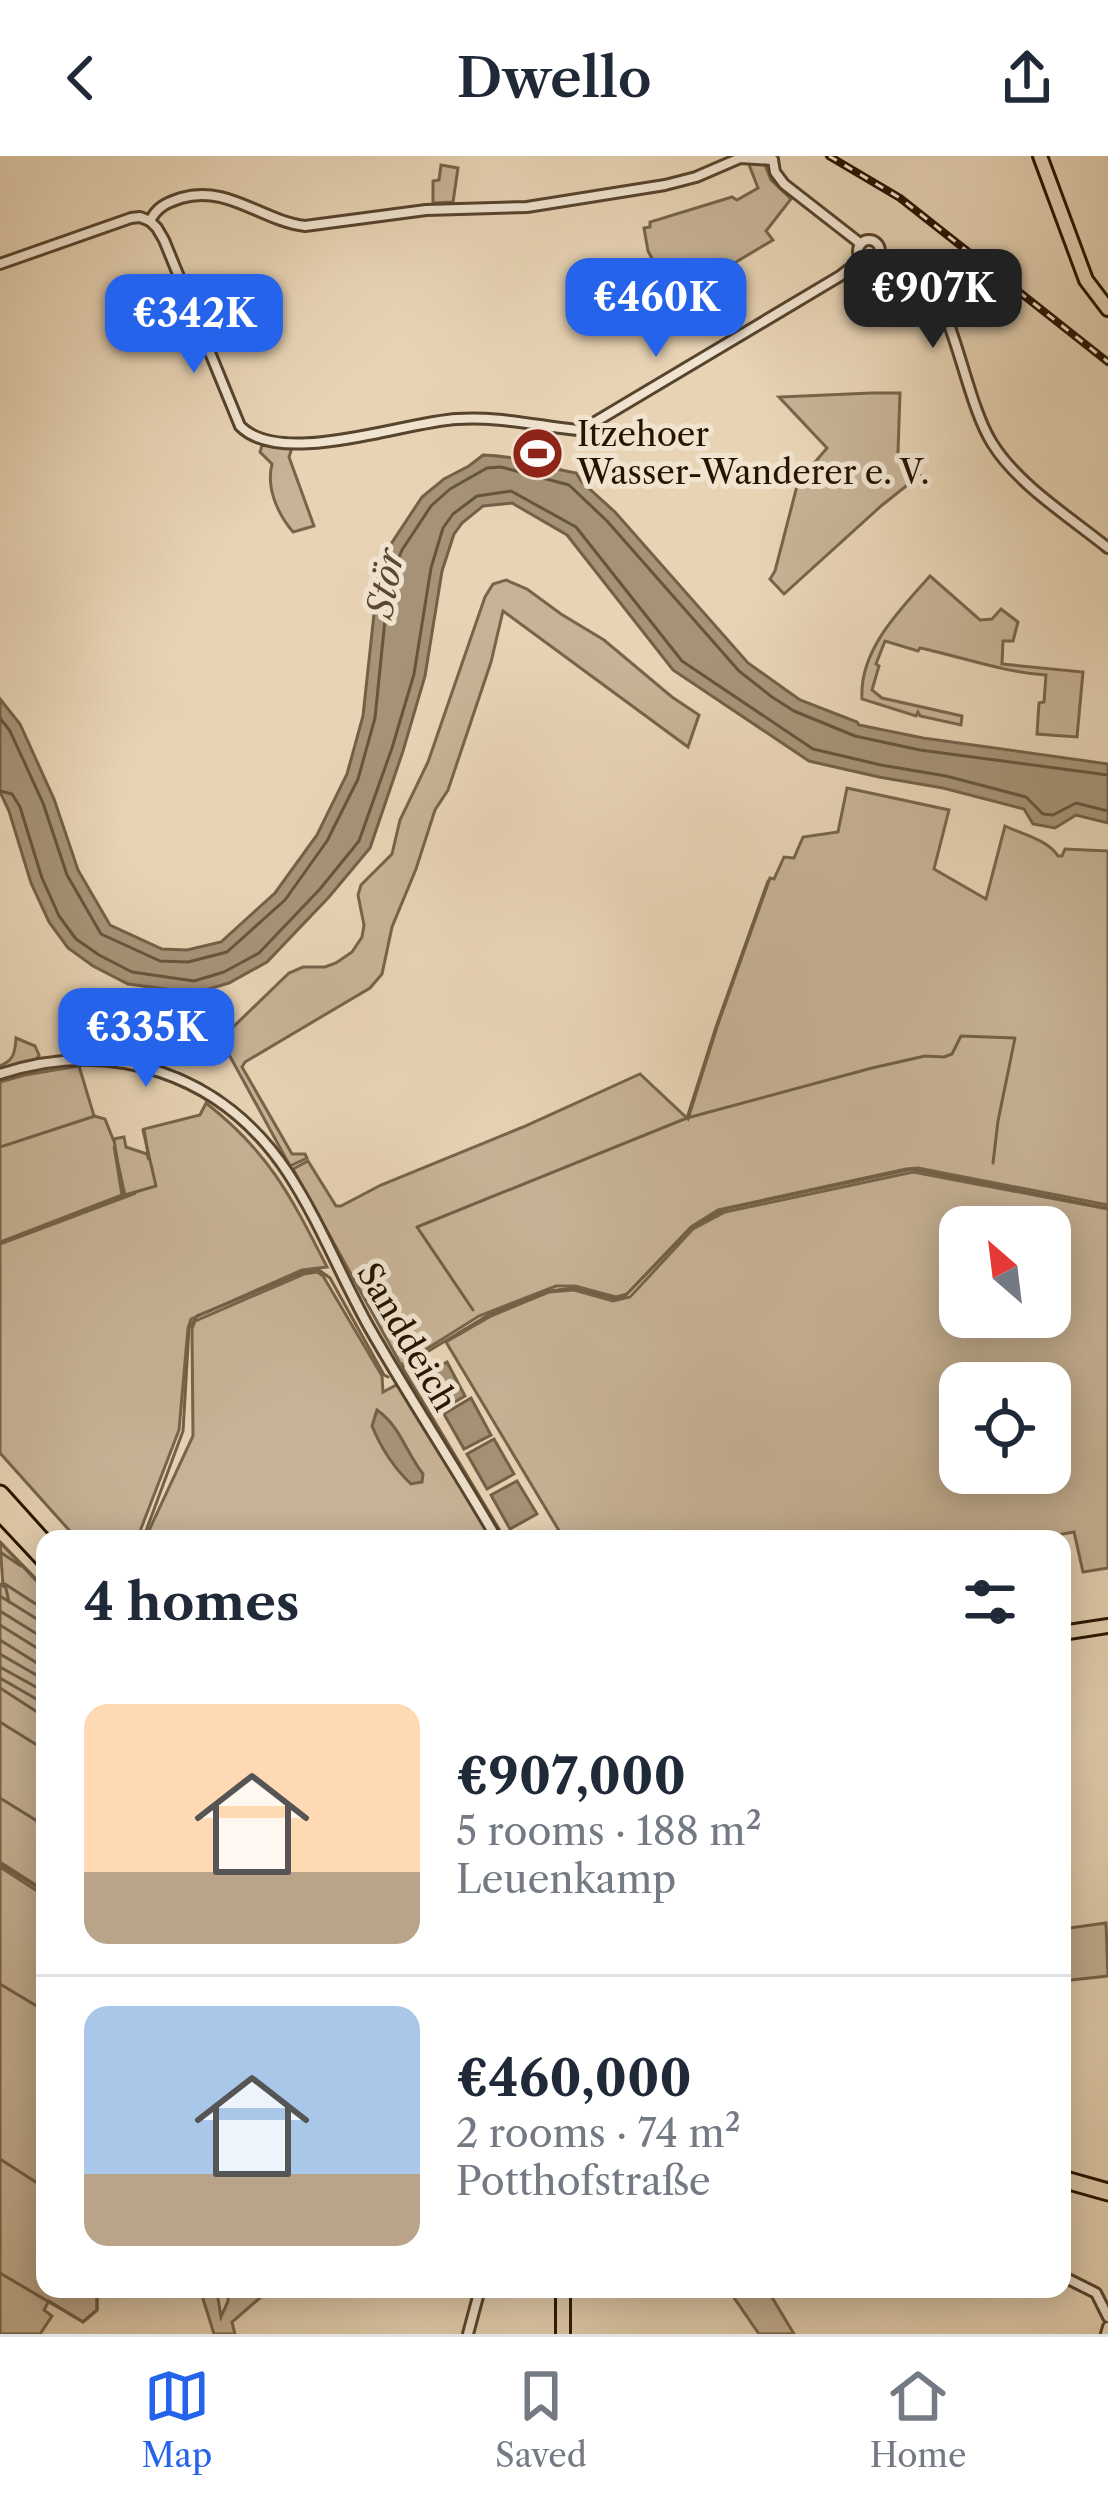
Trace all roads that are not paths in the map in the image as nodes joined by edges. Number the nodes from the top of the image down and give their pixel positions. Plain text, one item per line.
1 (1040, 156) edge
2 (774, 158) edge
3 (150, 221) junction
4 (861, 244) junction
5 (880, 254) junction
6 (862, 259) junction
7 (0, 264) edge
8 (1108, 309) edge
9 (1108, 548) edge
10 (0, 1074) edge
11 (0, 1494) edge
12 (0, 1512) edge
13 (492, 1530) edge
14 (36, 1534) edge
15 (36, 1550) edge
16 (1108, 1626) edge
17 (1071, 1632) edge
18 (1071, 2182) edge
19 (1071, 2192) edge
20 (1108, 2192) edge
21 (1108, 2202) edge
22 (1071, 2280) edge
23 (478, 2298) edge
24 (562, 2298) edge
25 (1108, 2317) edge
26 (468, 2334) edge
27 (563, 2334) edge

1 - 8 main road
2 - 3 street
2 - 4 street
3 - 6 street
3 - 7 street
4 - 5 street
4 - 6 street
5 - 6 street
5 - 9 street
10 - 13 street, Sanddeich
11 - 14 highway
12 - 15 highway
16 - 17 main road
18 - 20 highway
19 - 21 highway
22 - 25 street
23 - 26 street
24 - 27 main road

